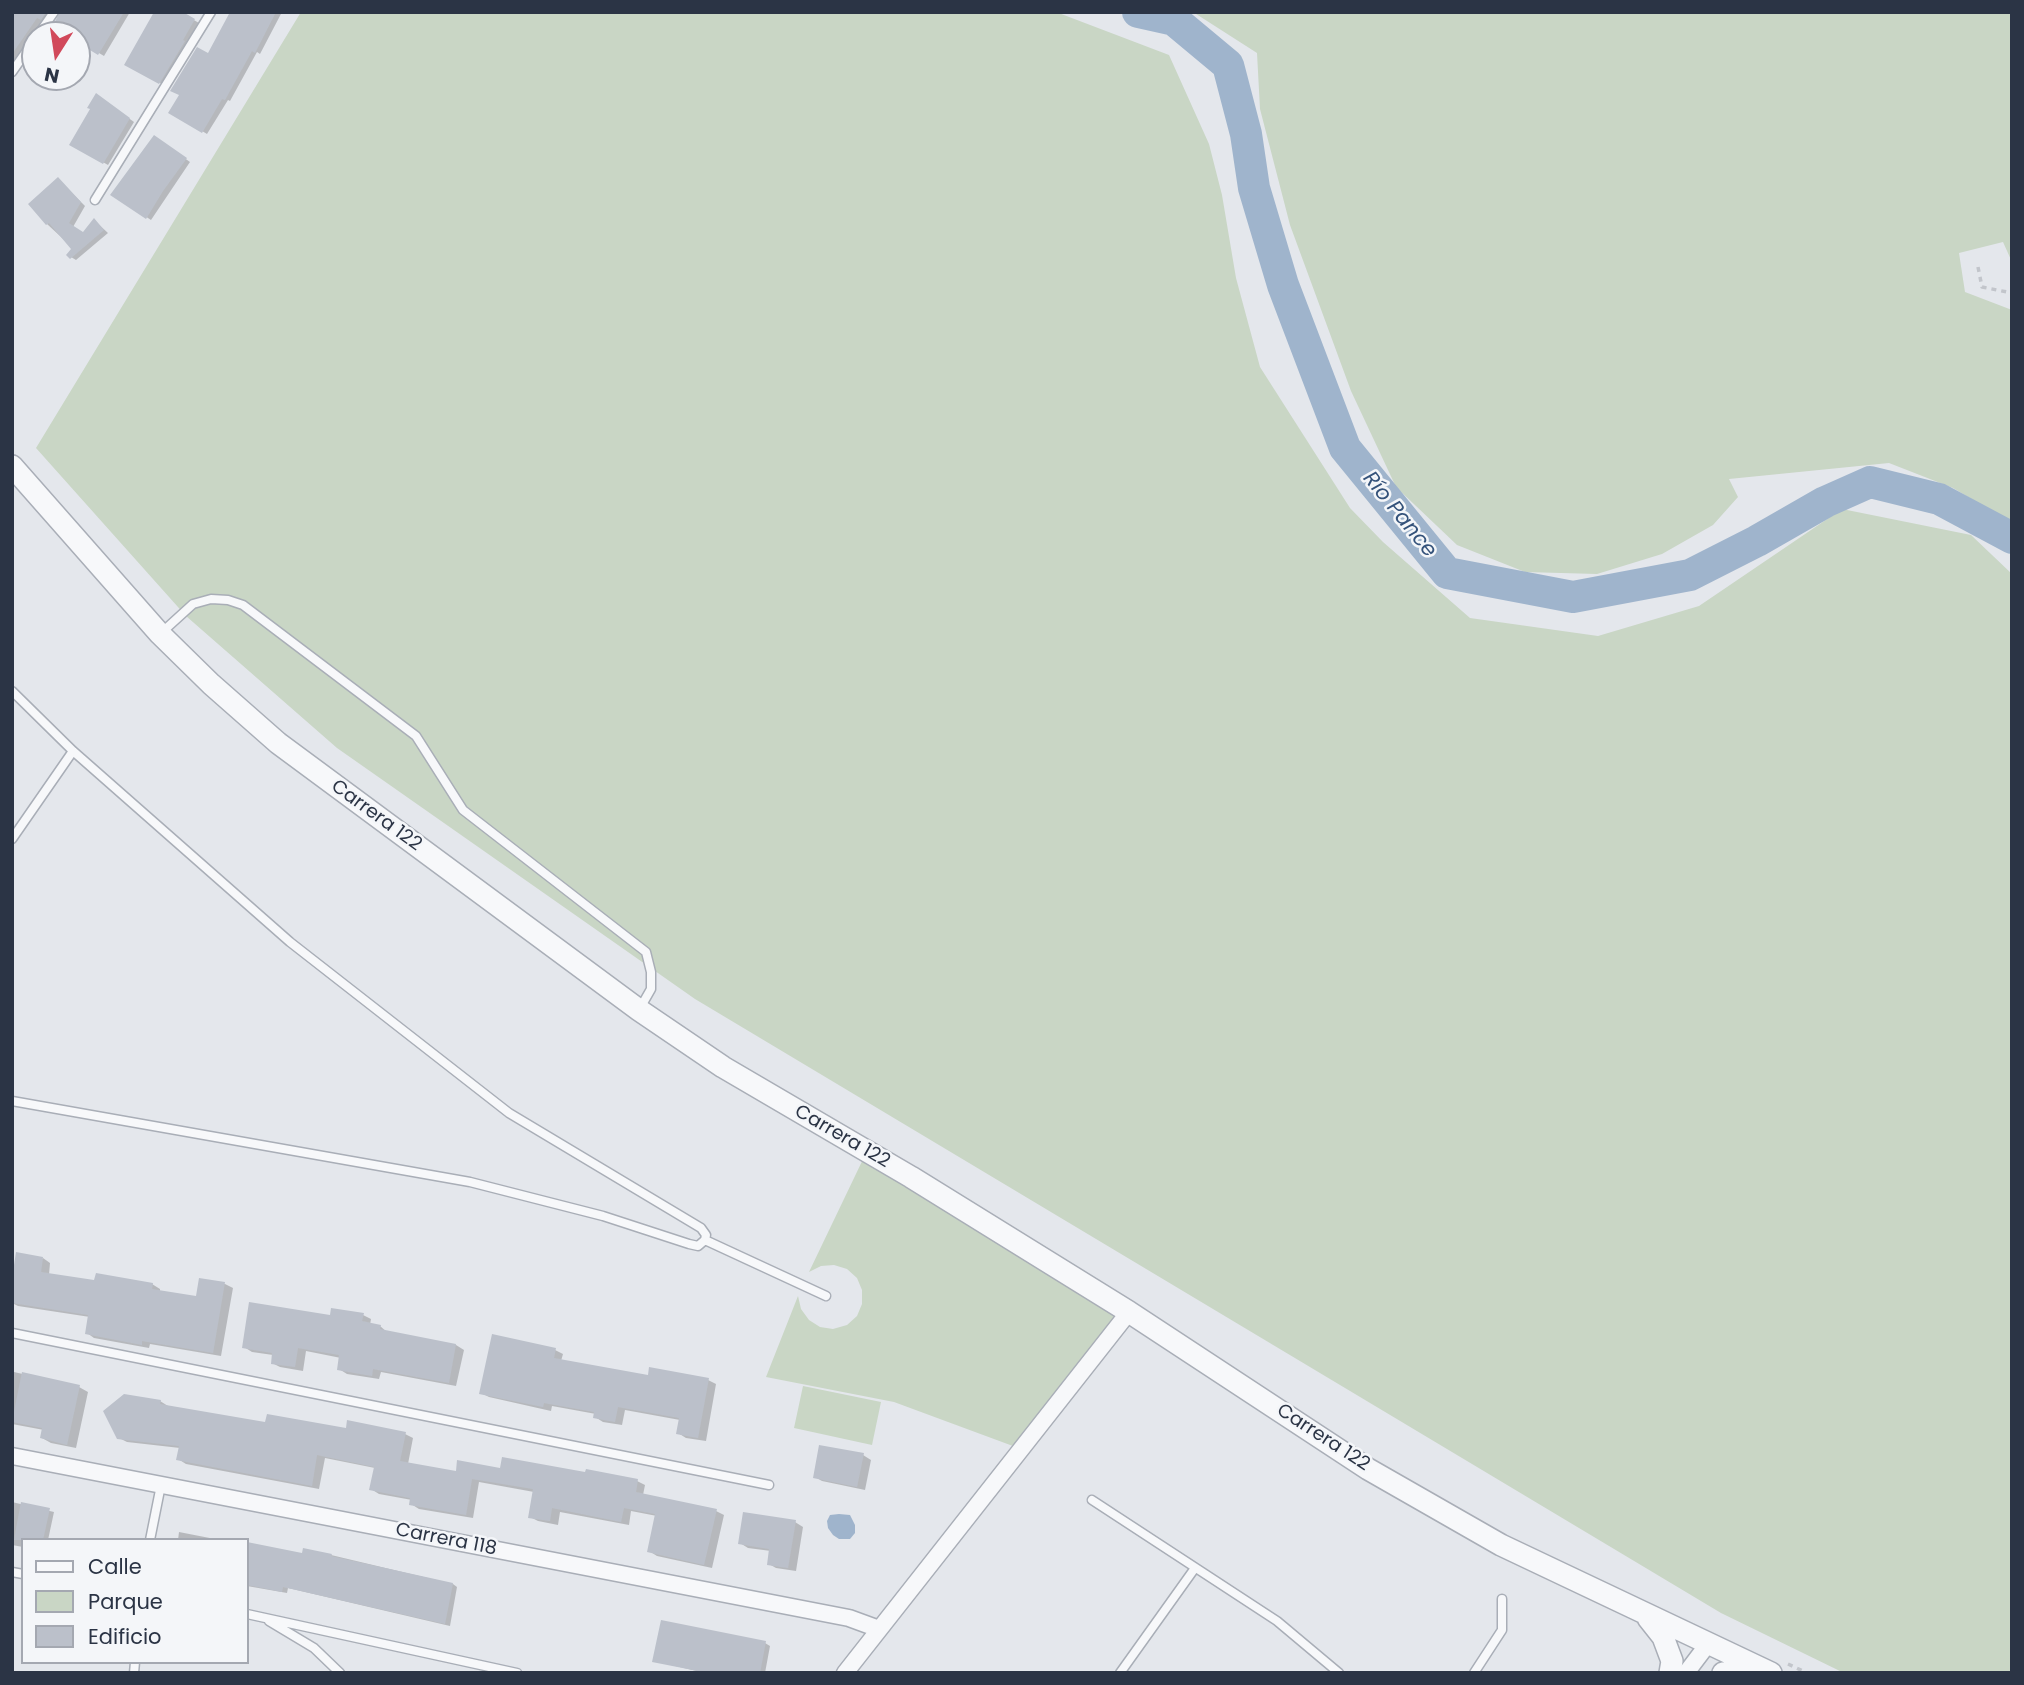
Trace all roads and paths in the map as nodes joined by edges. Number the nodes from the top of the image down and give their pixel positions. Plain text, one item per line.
1 (211, 12) edge
2 (95, 200) dead end
3 (1978, 267) dead end
4 (2012, 293) edge
5 (14, 472) edge
6 (160, 634) junction
7 (12, 691) edge
8 (73, 751) junction
9 (12, 839) edge
10 (639, 1010) junction
11 (12, 1101) edge
12 (705, 1240) junction
13 (826, 1296) dead end
14 (1129, 1312) junction
15 (12, 1334) edge
16 (12, 1456) edge
17 (161, 1485) junction
18 (769, 1485) dead end
19 (1091, 1500) dead end
20 (150, 1538) edge
21 (1195, 1568) junction
22 (1502, 1599) dead end
23 (248, 1614) edge
24 (261, 1616) junction
25 (1647, 1616) junction
26 (879, 1629) junction
27 (1708, 1644) junction
28 (1773, 1668) edge
29 (340, 1673) edge
30 (517, 1673) edge
31 (845, 1673) edge
32 (1121, 1673) edge
33 (1339, 1673) edge
34 (1474, 1673) edge
35 (1670, 1673) edge
36 (1686, 1673) edge
37 (1723, 1673) edge
38 (1807, 1673) edge

1 - 2 lane
3 - 4 path
5 - 6 street, Carrera 122
6 - 10 street, Carrera 122
6 - 10 lane
7 - 8 lane
8 - 9 lane
8 - 12 lane
10 - 14 street, Carrera 122
11 - 12 lane
12 - 13 lane
14 - 25 street, Carrera 122
14 - 26 street
15 - 18 lane
16 - 17 street, Carrera 118
17 - 20 lane
17 - 26 street, Carrera 118
19 - 21 lane
21 - 32 lane
21 - 33 lane
22 - 34 lane
23 - 24 lane
24 - 29 lane
24 - 30 lane
25 - 27 street, Carrera 122
25 - 35 street
26 - 31 street
27 - 28 street, Carrera 122
27 - 36 street
28 - 37 street
28 - 38 path

